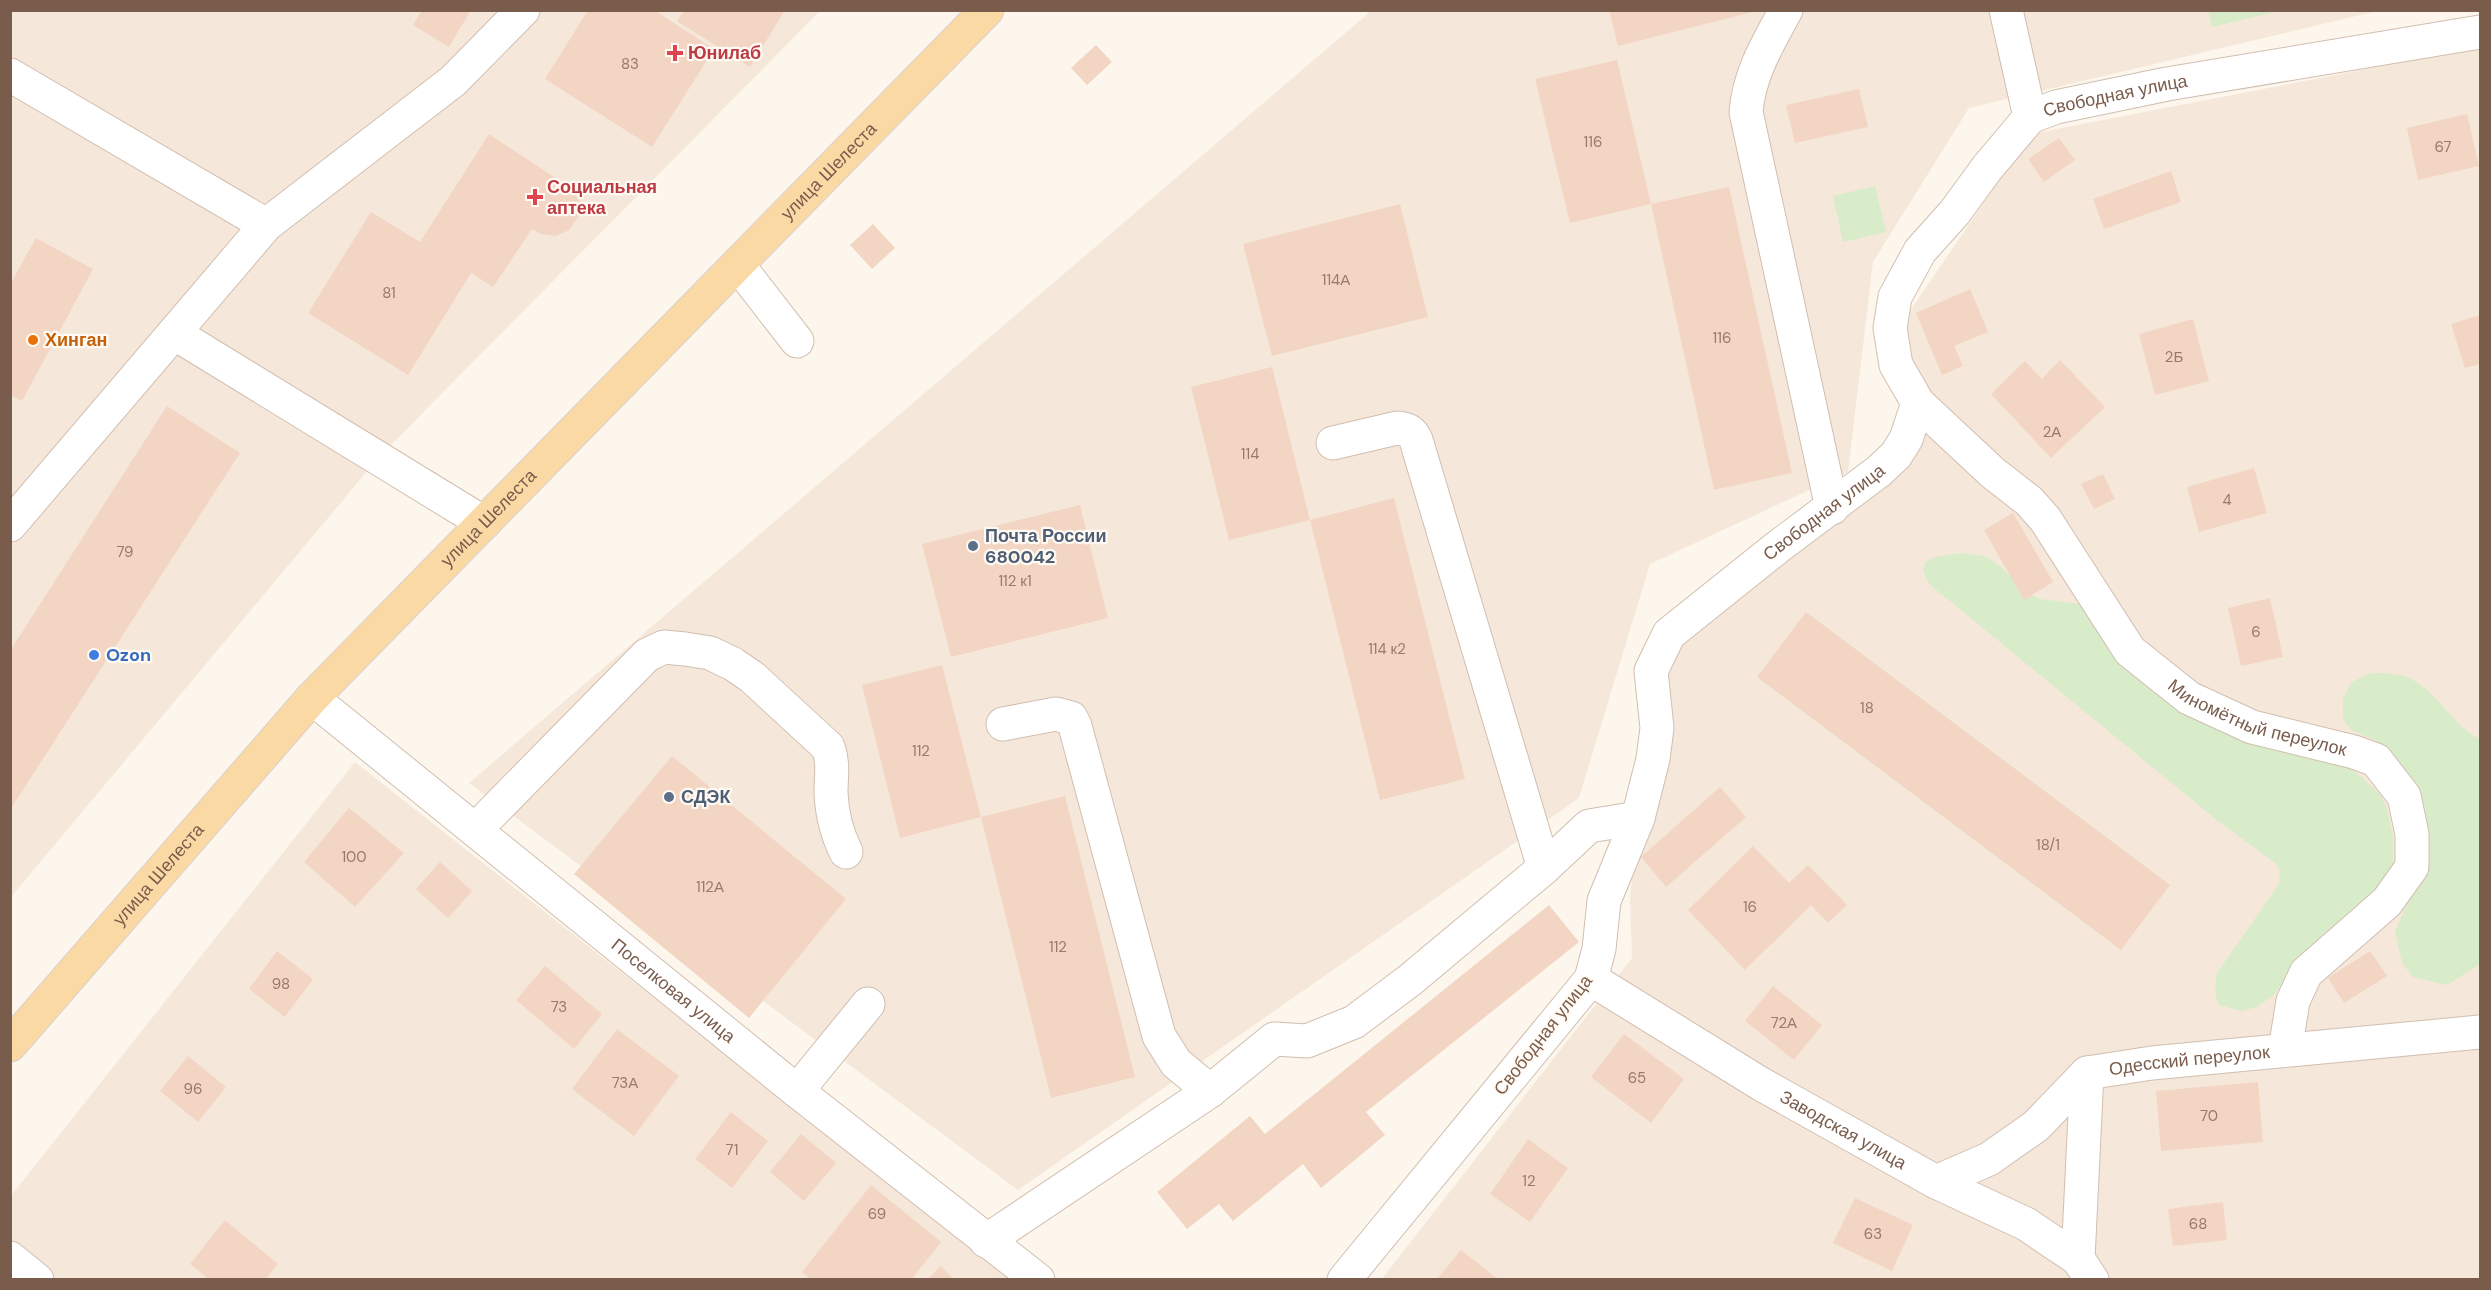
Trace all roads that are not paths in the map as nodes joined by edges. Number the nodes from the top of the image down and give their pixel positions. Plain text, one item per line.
1 (523, 10) edge
2 (987, 10) edge
3 (1786, 10) edge
4 (2006, 10) edge
5 (2481, 32) edge
6 (10, 75) edge
7 (2030, 117) junction
8 (266, 225) junction
9 (738, 265) junction
10 (174, 333) junction
11 (797, 341) dead end
12 (1918, 403) junction
13 (1333, 443) dead end
14 (1832, 508) junction
15 (484, 523) junction
16 (10, 525) edge
17 (312, 699) junction
18 (1003, 724) dead end
19 (1638, 818) junction
20 (475, 830) junction
21 (846, 852) dead end
22 (1544, 868) junction
23 (1591, 980) junction
24 (868, 1004) dead end
25 (2481, 1032) edge
26 (10, 1045) edge
27 (2285, 1050) junction
28 (2087, 1073) junction
29 (797, 1091) junction
30 (1210, 1091) junction
31 (1936, 1182) junction
32 (986, 1241) junction
33 (10, 1258) edge
34 (2085, 1269) edge
35 (37, 1280) edge
36 (1038, 1280) edge
37 (1344, 1280) edge

1 - 8 street
2 - 9 main road, улица Шелеста
3 - 14 street
4 - 7 street
5 - 7 street, Свободная улица
6 - 8 street
7 - 12 street, Свободная улица
8 - 10 street
9 - 11 street
9 - 15 main road, улица Шелеста
10 - 15 street
10 - 16 street
12 - 14 street, Свободная улица
12 - 27 street, Миномётный переулок
13 - 22 street
14 - 19 street, Свободная улица
15 - 17 main road, улица Шелеста
17 - 20 street, Поселковая улица
17 - 26 main road, улица Шелеста
18 - 30 street
19 - 22 street
19 - 23 street, Свободная улица
20 - 21 street
20 - 29 street, Поселковая улица
22 - 30 street
23 - 31 street, Заводская улица
23 - 37 street, Свободная улица
24 - 29 street
25 - 27 street, Одесский переулок
27 - 28 street, Одесский переулок
28 - 31 street, Одесский переулок
28 - 34 street
29 - 32 street, Поселковая улица
30 - 32 street
31 - 34 street, Заводская улица
32 - 36 street, Поселковая улица
33 - 35 street

